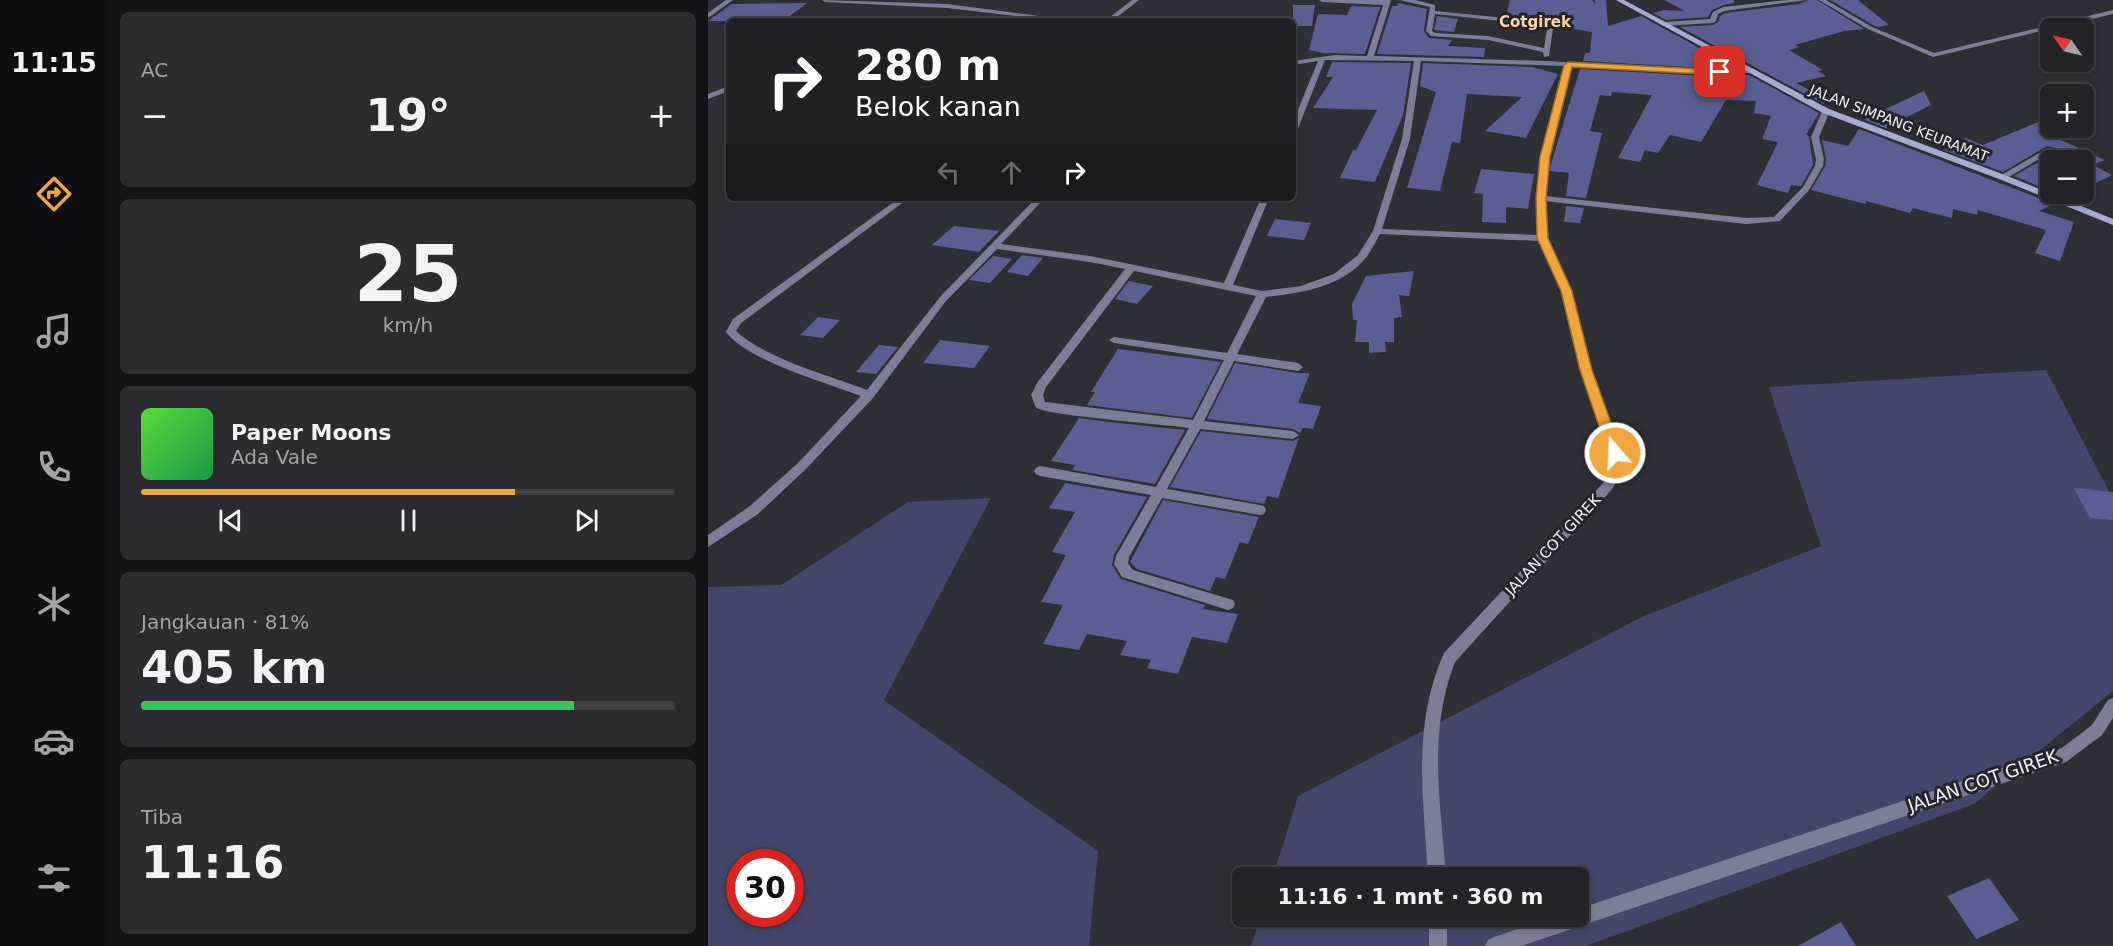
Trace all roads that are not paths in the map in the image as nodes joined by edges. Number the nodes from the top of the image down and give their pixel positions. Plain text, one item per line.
1 (730, 0) edge
2 (825, 0) edge
3 (1136, 0) edge
4 (1322, 0) edge
5 (1402, 0) edge
6 (1620, 0) edge
7 (1803, 0) edge
8 (1822, 0) edge
9 (881, 1) edge
10 (1387, 1) edge
11 (1005, 12) junction
12 (1431, 12) junction
13 (2113, 12) edge
14 (708, 16) edge
15 (998, 18) edge
16 (1052, 18) edge
17 (1112, 18) edge
18 (1663, 24) junction
19 (1546, 51) junction
20 (1323, 58) junction
21 (1370, 58) junction
22 (1418, 60) junction
23 (1296, 62) edge
24 (1546, 63) junction
25 (1568, 65) junction
26 (1751, 71) junction
27 (726, 89) edge
28 (708, 97) edge
29 (1826, 111) junction
30 (1296, 123) edge
31 (2040, 156) edge
32 (2037, 157) junction
33 (2040, 158) edge
34 (2002, 177) junction
35 (1541, 198) junction
36 (901, 201) edge
37 (1038, 201) edge
38 (1264, 201) edge
39 (2113, 222) edge
40 (1377, 231) junction
41 (1543, 238) junction
42 (994, 246) junction
43 (1132, 267) junction
44 (1227, 288) junction
45 (1262, 294) junction
46 (1114, 340) dead end
47 (1229, 357) junction
48 (1298, 367) dead end
49 (869, 395) junction
50 (1197, 424) junction
51 (1293, 435) dead end
52 (1040, 471) dead end
53 (1158, 494) junction
54 (1260, 510) dead end
55 (708, 542) edge
56 (1228, 604) dead end
57 (2113, 705) edge
58 (1436, 867) edge
59 (1438, 927) edge
60 (1438, 946) edge
61 (1494, 946) edge

1 - 14 street
2 - 9 street
3 - 17 street
4 - 10 street
5 - 12 street
6 - 18 main road, JALAN SIMPANG KEURAMAT
7 - 18 street
8 - 13 street
9 - 11 street
10 - 21 street
11 - 15 street
11 - 16 street
12 - 19 street
12 - 19 street
18 - 26 main road, JALAN SIMPANG KEURAMAT
19 - 24 street
20 - 21 street
20 - 23 street
20 - 30 street
21 - 22 street
22 - 24 street
22 - 40 street
24 - 25 street
25 - 26 street
25 - 35 street, JALAN COT GIREK
26 - 29 main road, JALAN SIMPANG KEURAMAT
27 - 28 street
29 - 34 main road, JALAN SIMPANG KEURAMAT
29 - 35 street
31 - 32 street
32 - 33 street
32 - 34 street
34 - 39 main road, JALAN SIMPANG KEURAMAT
35 - 41 street, JALAN COT GIREK
36 - 49 street
37 - 42 street
38 - 44 street
40 - 41 street
40 - 45 street
41 - 58 street, JALAN COT GIREK
42 - 43 street
42 - 49 street
43 - 44 street
43 - 50 street
44 - 45 street
45 - 47 street
46 - 47 street
47 - 48 street
47 - 50 street
49 - 55 street
50 - 51 street
50 - 53 street
52 - 53 street
53 - 54 street
53 - 56 street
57 - 61 street, JALAN COT GIREK
59 - 60 street

